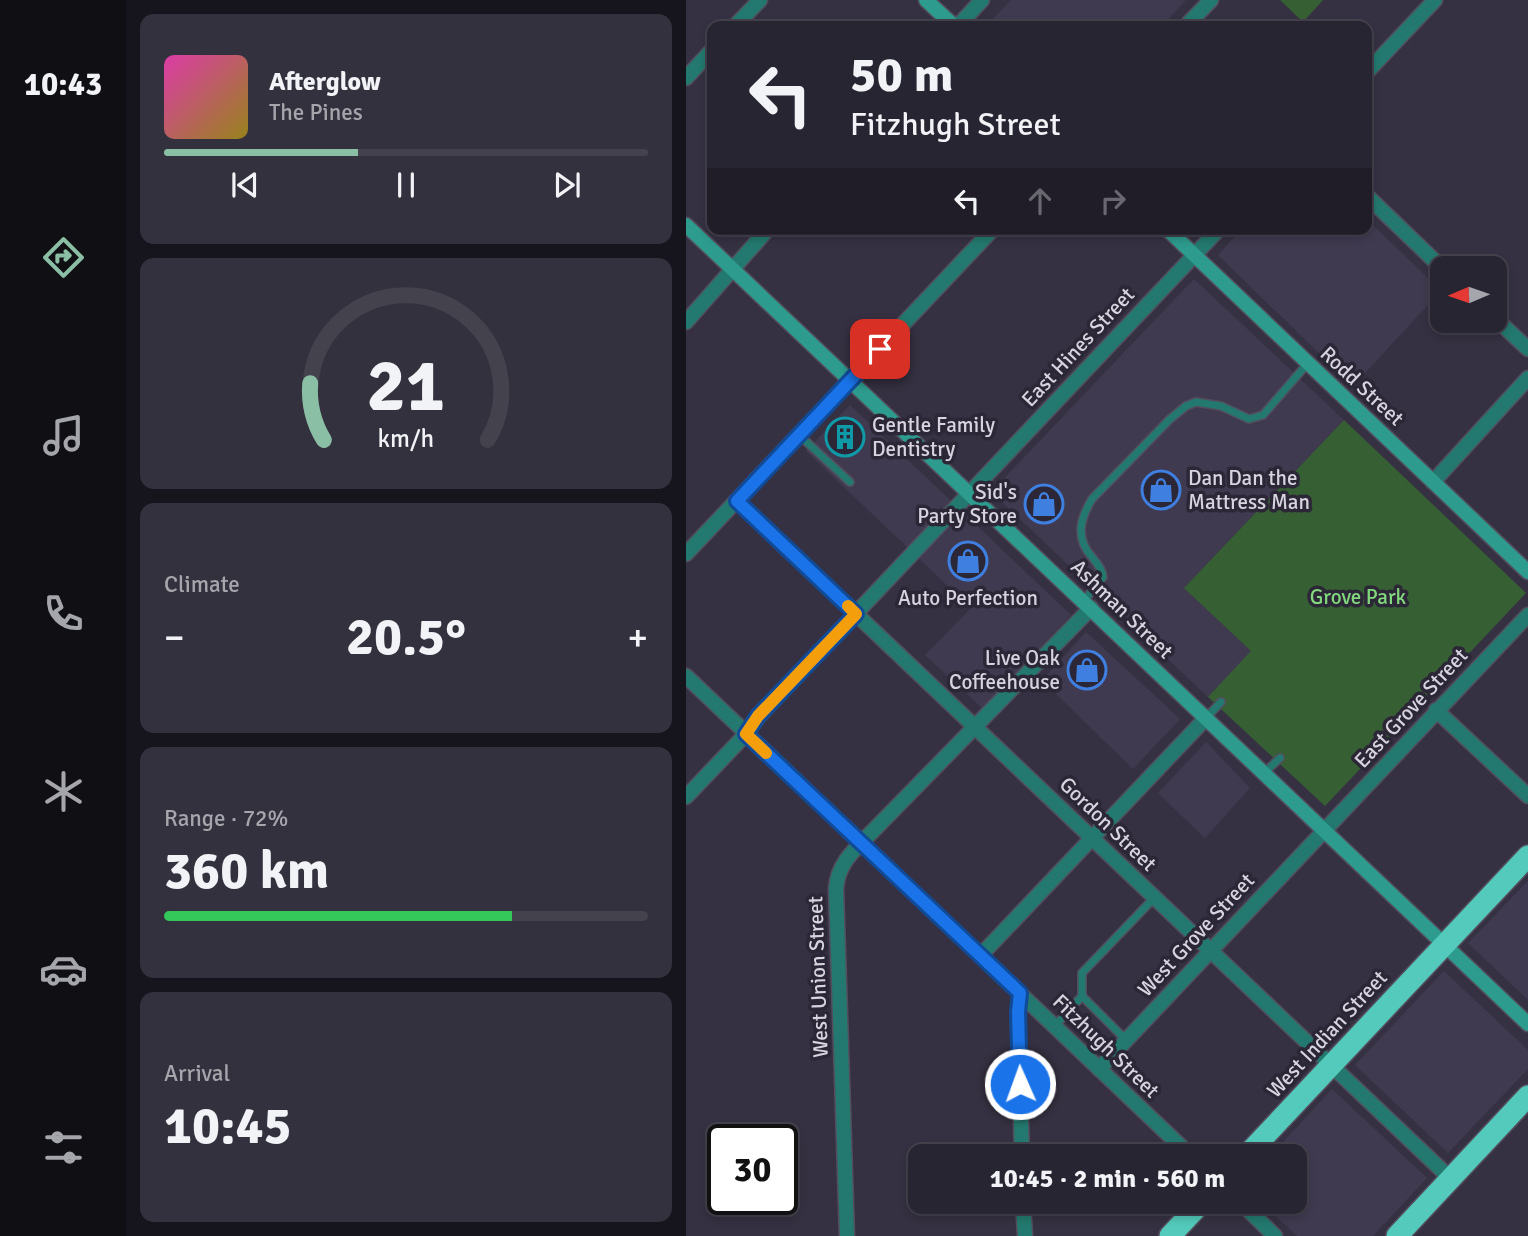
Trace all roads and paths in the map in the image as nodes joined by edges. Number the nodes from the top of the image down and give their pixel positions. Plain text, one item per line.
1 (760, 0) edge
2 (926, 0) edge
3 (982, 0) edge
4 (1211, 0) edge
5 (1435, 0) edge
6 (740, 21) edge
7 (950, 21) edge
8 (961, 21) edge
9 (1192, 21) edge
10 (707, 55) edge
11 (1372, 67) edge
12 (686, 78) edge
13 (1372, 201) edge
14 (686, 225) edge
15 (763, 235) edge
16 (987, 235) edge
17 (1173, 235) edge
18 (1213, 235) edge
19 (1194, 255) junction
20 (1430, 256) edge
21 (733, 269) junction
22 (686, 322) edge
23 (1507, 329) edge
24 (1528, 349) edge
25 (1308, 363) junction
26 (1528, 378) edge
27 (850, 380) junction
28 (799, 435) junction
29 (850, 482) dead end
30 (1433, 482) junction
31 (969, 493) junction
32 (737, 501) junction
33 (686, 554) edge
34 (1528, 572) edge
35 (1087, 605) junction
36 (856, 614) junction
37 (1528, 615) edge
38 (686, 676) edge
39 (1221, 702) dead end
40 (1436, 710) junction
41 (1206, 718) junction
42 (974, 726) junction
43 (746, 734) junction
44 (1280, 758) dead end
45 (1264, 773) junction
46 (1528, 796) edge
47 (686, 797) edge
48 (1324, 830) junction
49 (1092, 838) junction
50 (862, 843) junction
51 (1528, 856) edge
52 (1154, 897) junction
53 (1445, 944) junction
54 (1210, 951) junction
55 (980, 956) junction
56 (1020, 993) junction
57 (1082, 996) junction
58 (1528, 1024) edge
59 (1055, 1026) junction
60 (1127, 1040) junction
61 (1331, 1065) junction
62 (1099, 1069) junction
63 (1528, 1096) edge
64 (1022, 1144) edge
65 (1178, 1144) edge
66 (1257, 1144) edge
67 (1450, 1178) junction
68 (1191, 1214) edge
69 (1252, 1214) edge
70 (1024, 1230) edge
71 (848, 1236) edge
72 (1038, 1236) edge
73 (1170, 1236) edge
74 (1275, 1236) edge
75 (1397, 1236) edge

1 - 6 street
2 - 7 street
3 - 8 street
4 - 9 street
5 - 11 street
10 - 12 street
13 - 20 street
14 - 21 street, Ashman Street
15 - 21 street
16 - 27 street
17 - 19 street, Rodd Street
18 - 19 street, East Hines Street
19 - 25 street, Rodd Street
19 - 31 street, East Hines Street
21 - 22 street
21 - 27 street, Ashman Street
23 - 24 street
25 - 30 street, Rodd Street
25 - 35 lane
26 - 30 street
27 - 28 street
27 - 31 street, Ashman Street
28 - 29 lane
28 - 32 street
30 - 34 street, Rodd Street
31 - 35 street, Ashman Street
31 - 36 street, East Hines Street
32 - 33 street
32 - 36 street, Gordon Street
35 - 41 street, Ashman Street
35 - 42 street, West Union Street
36 - 42 street, Gordon Street
36 - 43 street, East Hines Street
37 - 40 street, East Grove Street
38 - 43 street, Fitzhugh Street
39 - 41 lane
40 - 46 street
40 - 48 street, East Grove Street
41 - 45 street, Ashman Street
41 - 49 street
42 - 49 street, Gordon Street
42 - 50 street, West Union Street
43 - 47 street, East Hines Street
43 - 50 street, Fitzhugh Street
44 - 45 lane
45 - 48 street, Ashman Street
48 - 53 street, Ashman Street
48 - 54 street, West Grove Street
49 - 52 street, Gordon Street
49 - 55 street
50 - 55 street, Fitzhugh Street
50 - 71 street, West Union Street
51 - 53 highway, West Indian Street
52 - 54 street, Gordon Street
52 - 57 lane
53 - 58 street, Ashman Street
53 - 61 highway, West Indian Street
54 - 60 street, West Grove Street
54 - 61 street, Gordon Street
55 - 56 street, Fitzhugh Street
56 - 59 street, Fitzhugh Street
56 - 64 street
57 - 59 lane
57 - 60 lane
59 - 62 street, Fitzhugh Street
60 - 62 street, West Grove Street
61 - 66 highway, West Indian Street
61 - 67 street, Gordon Street
62 - 65 street, Fitzhugh Street
63 - 67 highway
67 - 75 highway
68 - 73 highway
69 - 74 street
70 - 72 street

